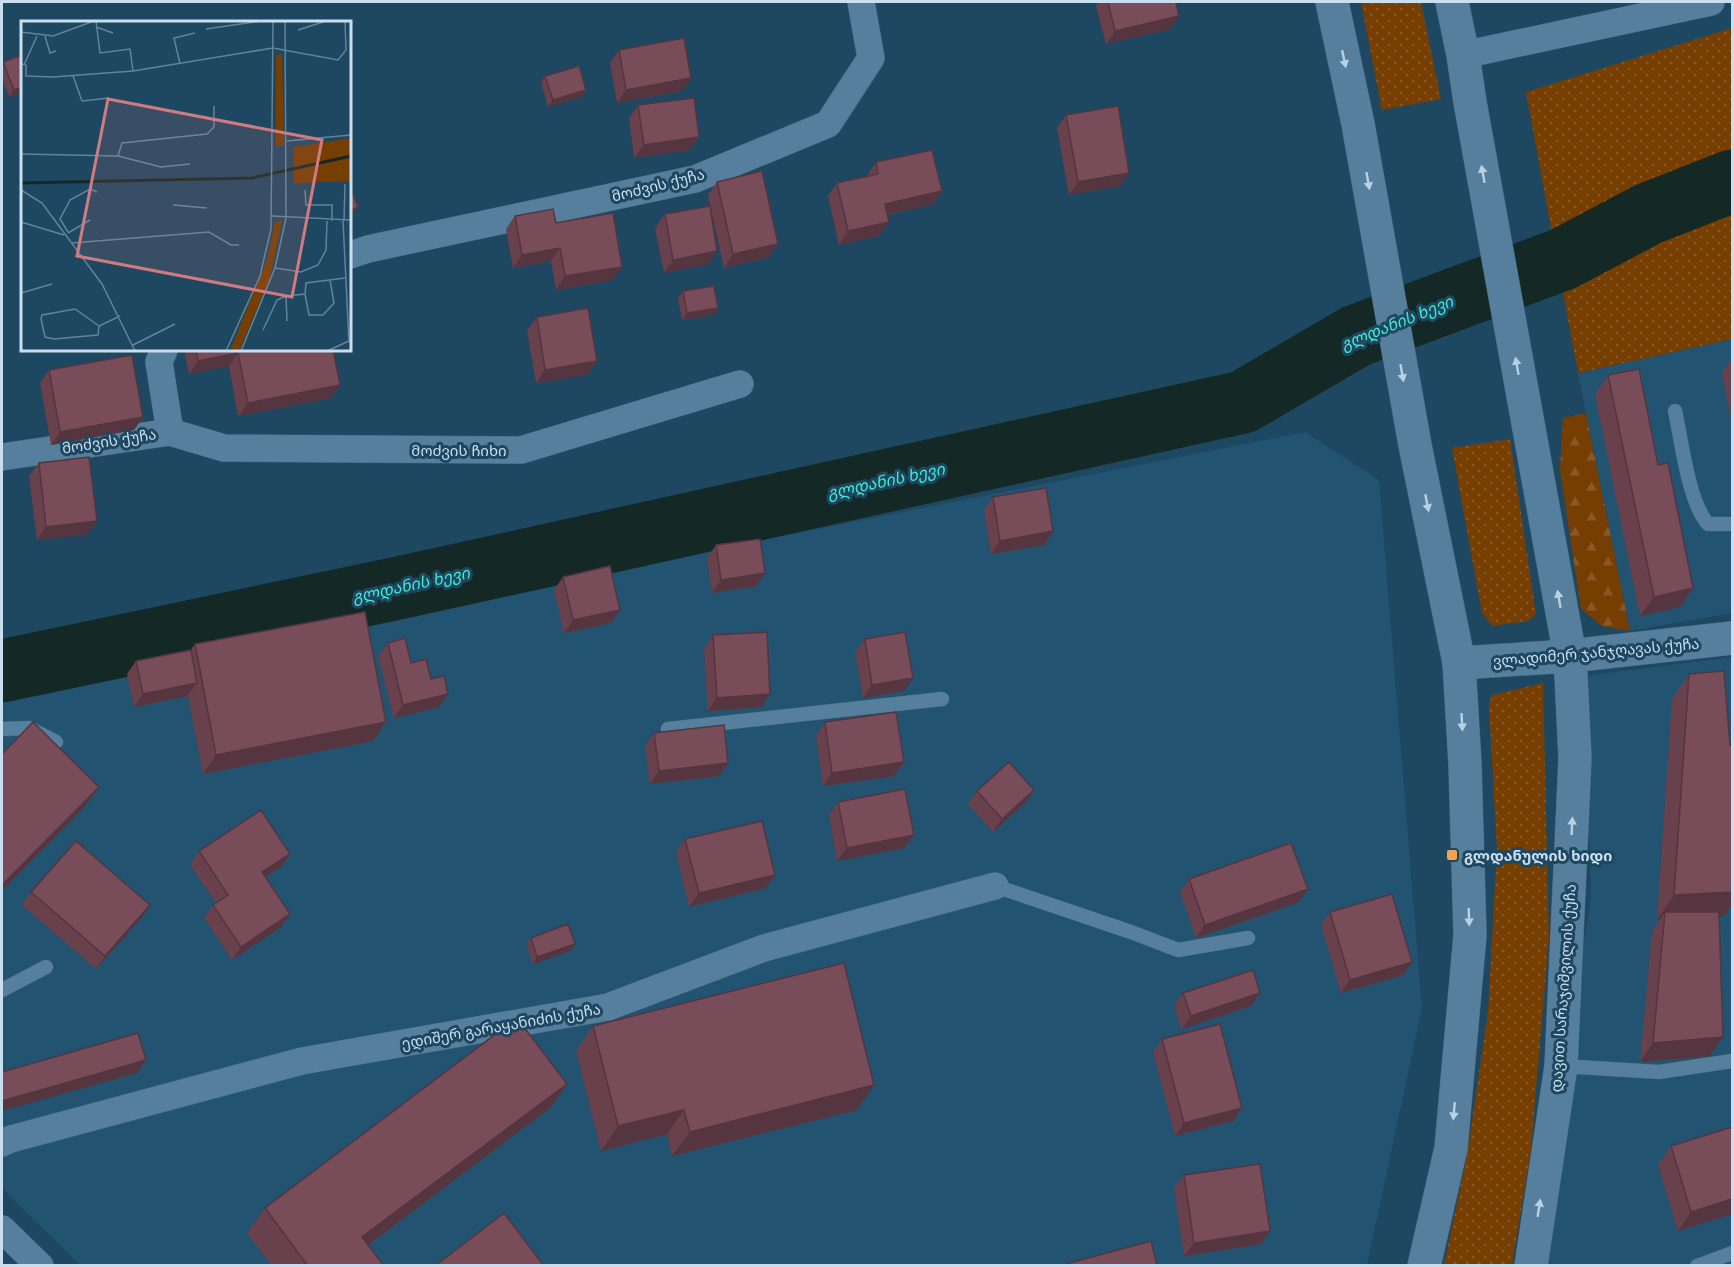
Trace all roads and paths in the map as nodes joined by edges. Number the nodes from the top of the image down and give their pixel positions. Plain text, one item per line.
1 (861, 2) edge
2 (1332, 2) edge
3 (1452, 2) edge
4 (1711, 2) edge
5 (1463, 55) junction
6 (351, 255) edge
7 (164, 351) edge
8 (740, 384) dead end
9 (1675, 411) dead end
10 (170, 432) junction
11 (2, 457) edge
12 (1732, 524) edge
13 (1732, 638) edge
14 (1570, 656) junction
15 (1459, 663) junction
16 (942, 699) dead end
17 (2, 729) edge
18 (668, 729) edge
19 (57, 742) edge
20 (995, 886) joint
21 (1248, 938) dead end
22 (46, 967) dead end
23 (2, 990) edge
24 (1732, 1061) edge
25 (1561, 1066) junction
26 (2, 1143) edge
27 (2, 1229) edge
28 (1732, 1253) edge
29 (40, 1266) edge
30 (1424, 1266) edge
31 (1531, 1266) edge
32 (1697, 1266) edge

1 - 6 street, მოძვის ქუჩა
2 -> 15 main road
3 - 5 main road
4 - 5 street
14 -> 5 main road, დავით სარაჯიშვილის ქუჩა
7 - 10 street, მოძვის ქუჩა
8 - 10 street, მოძვის ჩიხი
9 - 12 lane
10 - 11 street, მოძვის ქუჩა
13 - 14 main road, ვლადიმერ ჯანჯღავას ქუჩა
14 - 15 main road, ვლადიმერ ჯანჯღავას ქუჩა
25 -> 14 main road, დავით სარაჯიშვილის ქუჩა
15 -> 30 main road
16 - 18 lane
17 - 19 lane
20 - 21 lane
20 - 26 street, ედიშერ გარაყანიძის ქუჩა
22 - 23 lane
24 - 25 lane
31 -> 25 main road, დავით სარაჯიშვილის ქუჩა
27 - 29 street
28 - 32 lane

